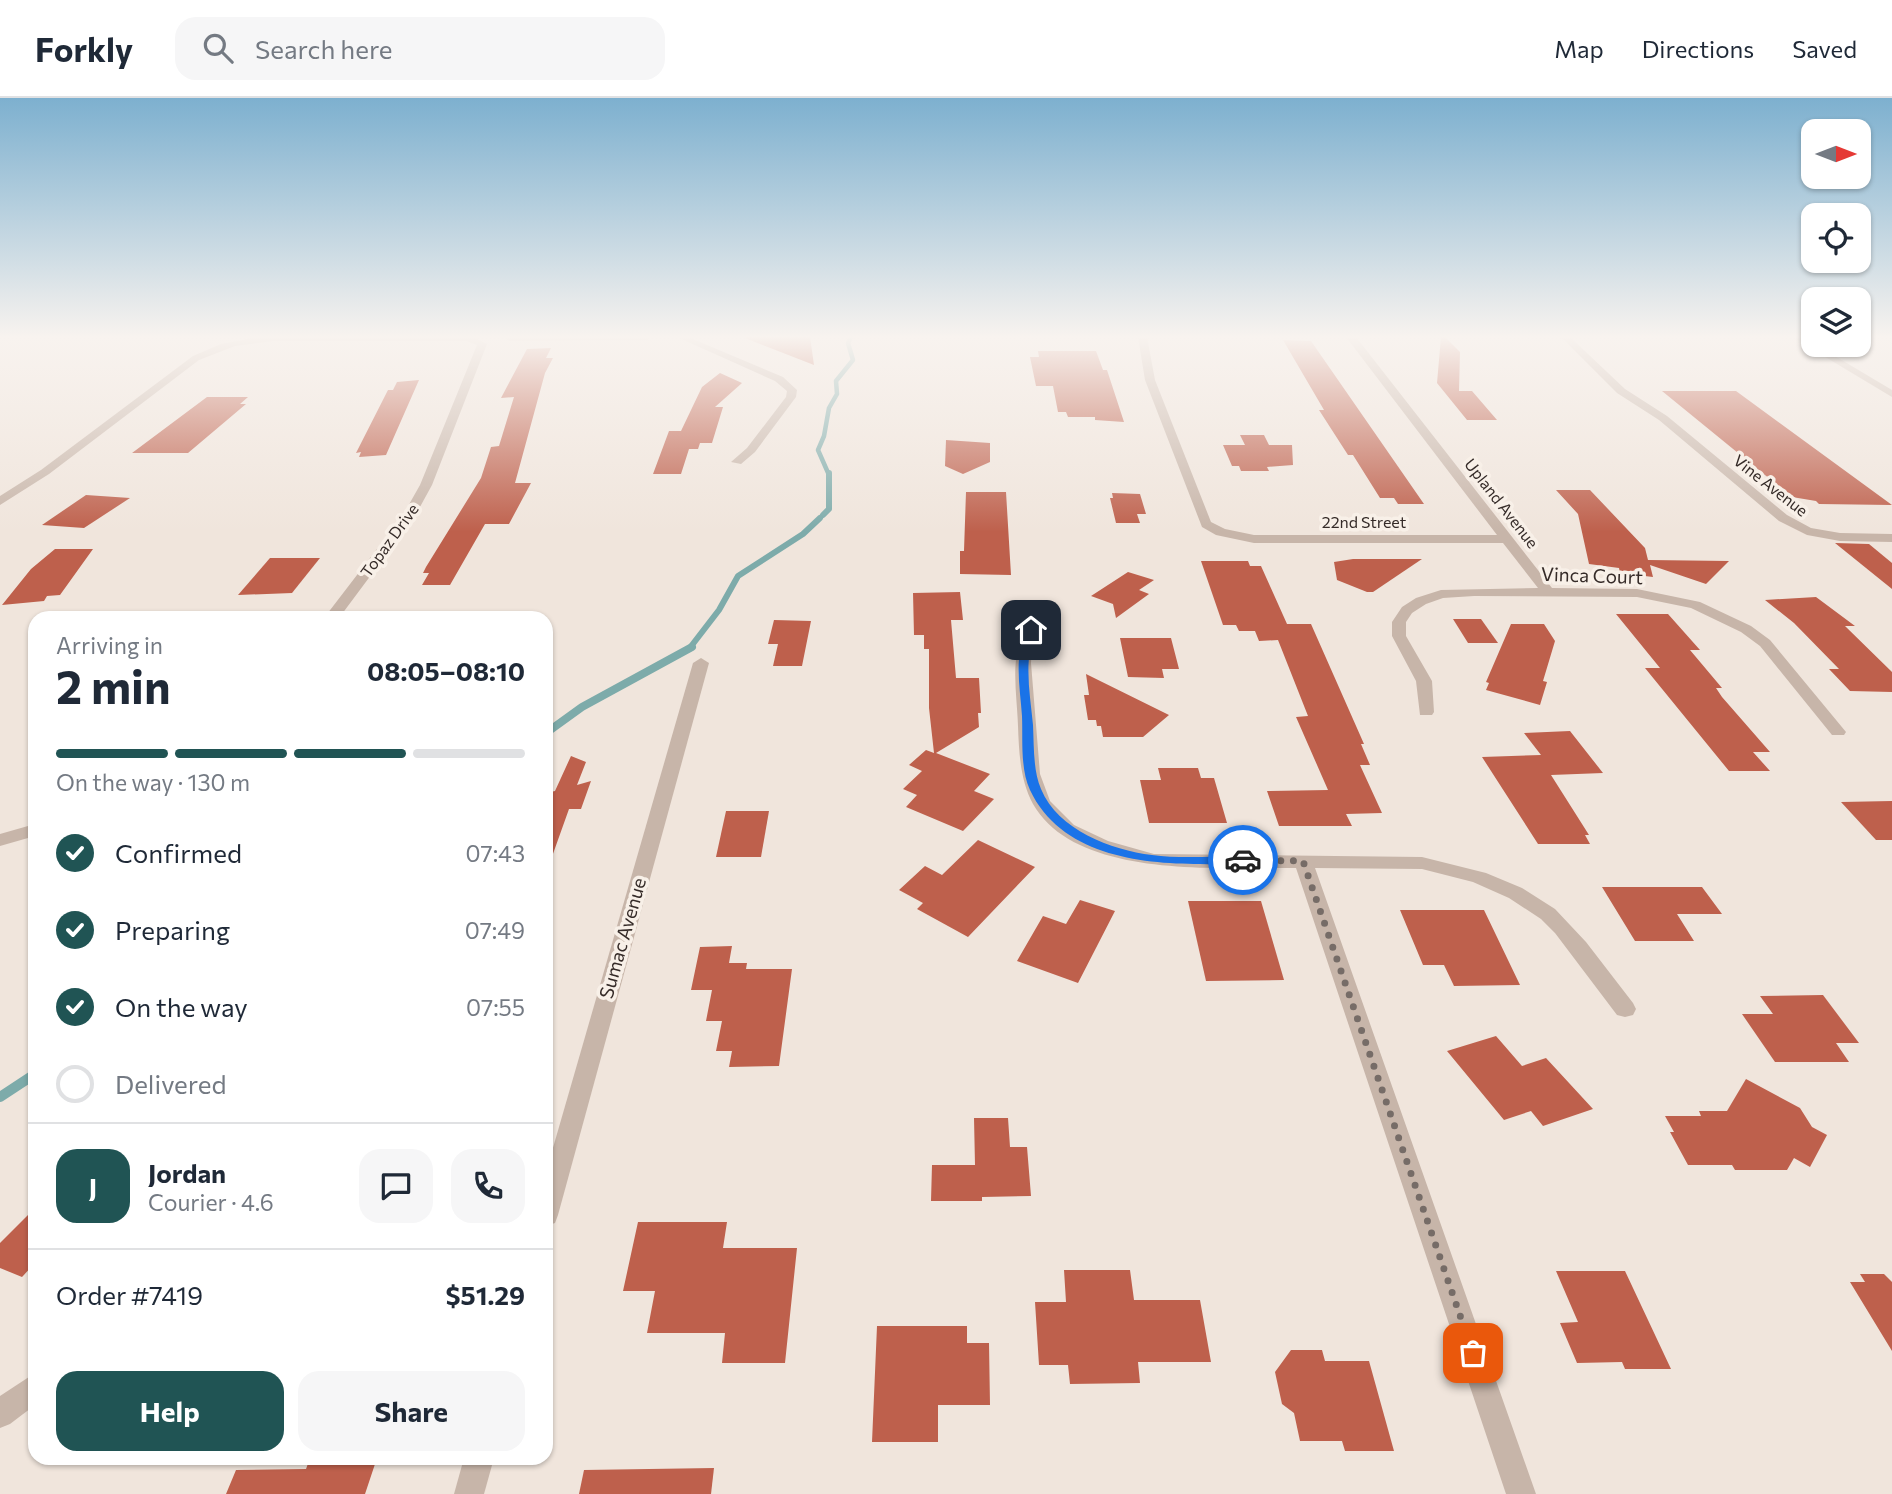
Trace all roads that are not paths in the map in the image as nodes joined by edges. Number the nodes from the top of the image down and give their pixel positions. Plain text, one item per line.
1 (138, 402) edge
2 (459, 402) edge
3 (787, 402) edge
4 (1159, 402) edge
5 (1402, 402) edge
6 (1638, 402) edge
7 (737, 463) dead end
8 (0, 501) edge
9 (1885, 538) edge
10 (1508, 539) junction
11 (1892, 549) edge
12 (1548, 592) junction
13 (336, 611) edge
14 (1031, 630) dead end
15 (701, 663) dead end
16 (1426, 712) dead end
17 (1838, 732) dead end
18 (28, 832) edge
19 (0, 840) edge
20 (1303, 861) junction
21 (1625, 1009) dead end
22 (553, 1189) edge
23 (28, 1392) edge
24 (0, 1414) edge
25 (477, 1465) edge
26 (469, 1494) edge
27 (1521, 1494) edge

1 - 8 street, Topaz Drive
2 - 13 street, Topaz Drive
3 - 7 street
4 - 10 street, 22nd Street
5 - 10 street, Upland Avenue
6 - 9 street, Vine Avenue
9 - 11 street
10 - 12 street, Upland Avenue
12 - 16 street, Vinca Court
12 - 17 street, Vinca Court
14 - 20 street
15 - 22 street, Sumac Avenue
18 - 19 street
20 - 21 street
20 - 27 street
23 - 24 street
25 - 26 street

